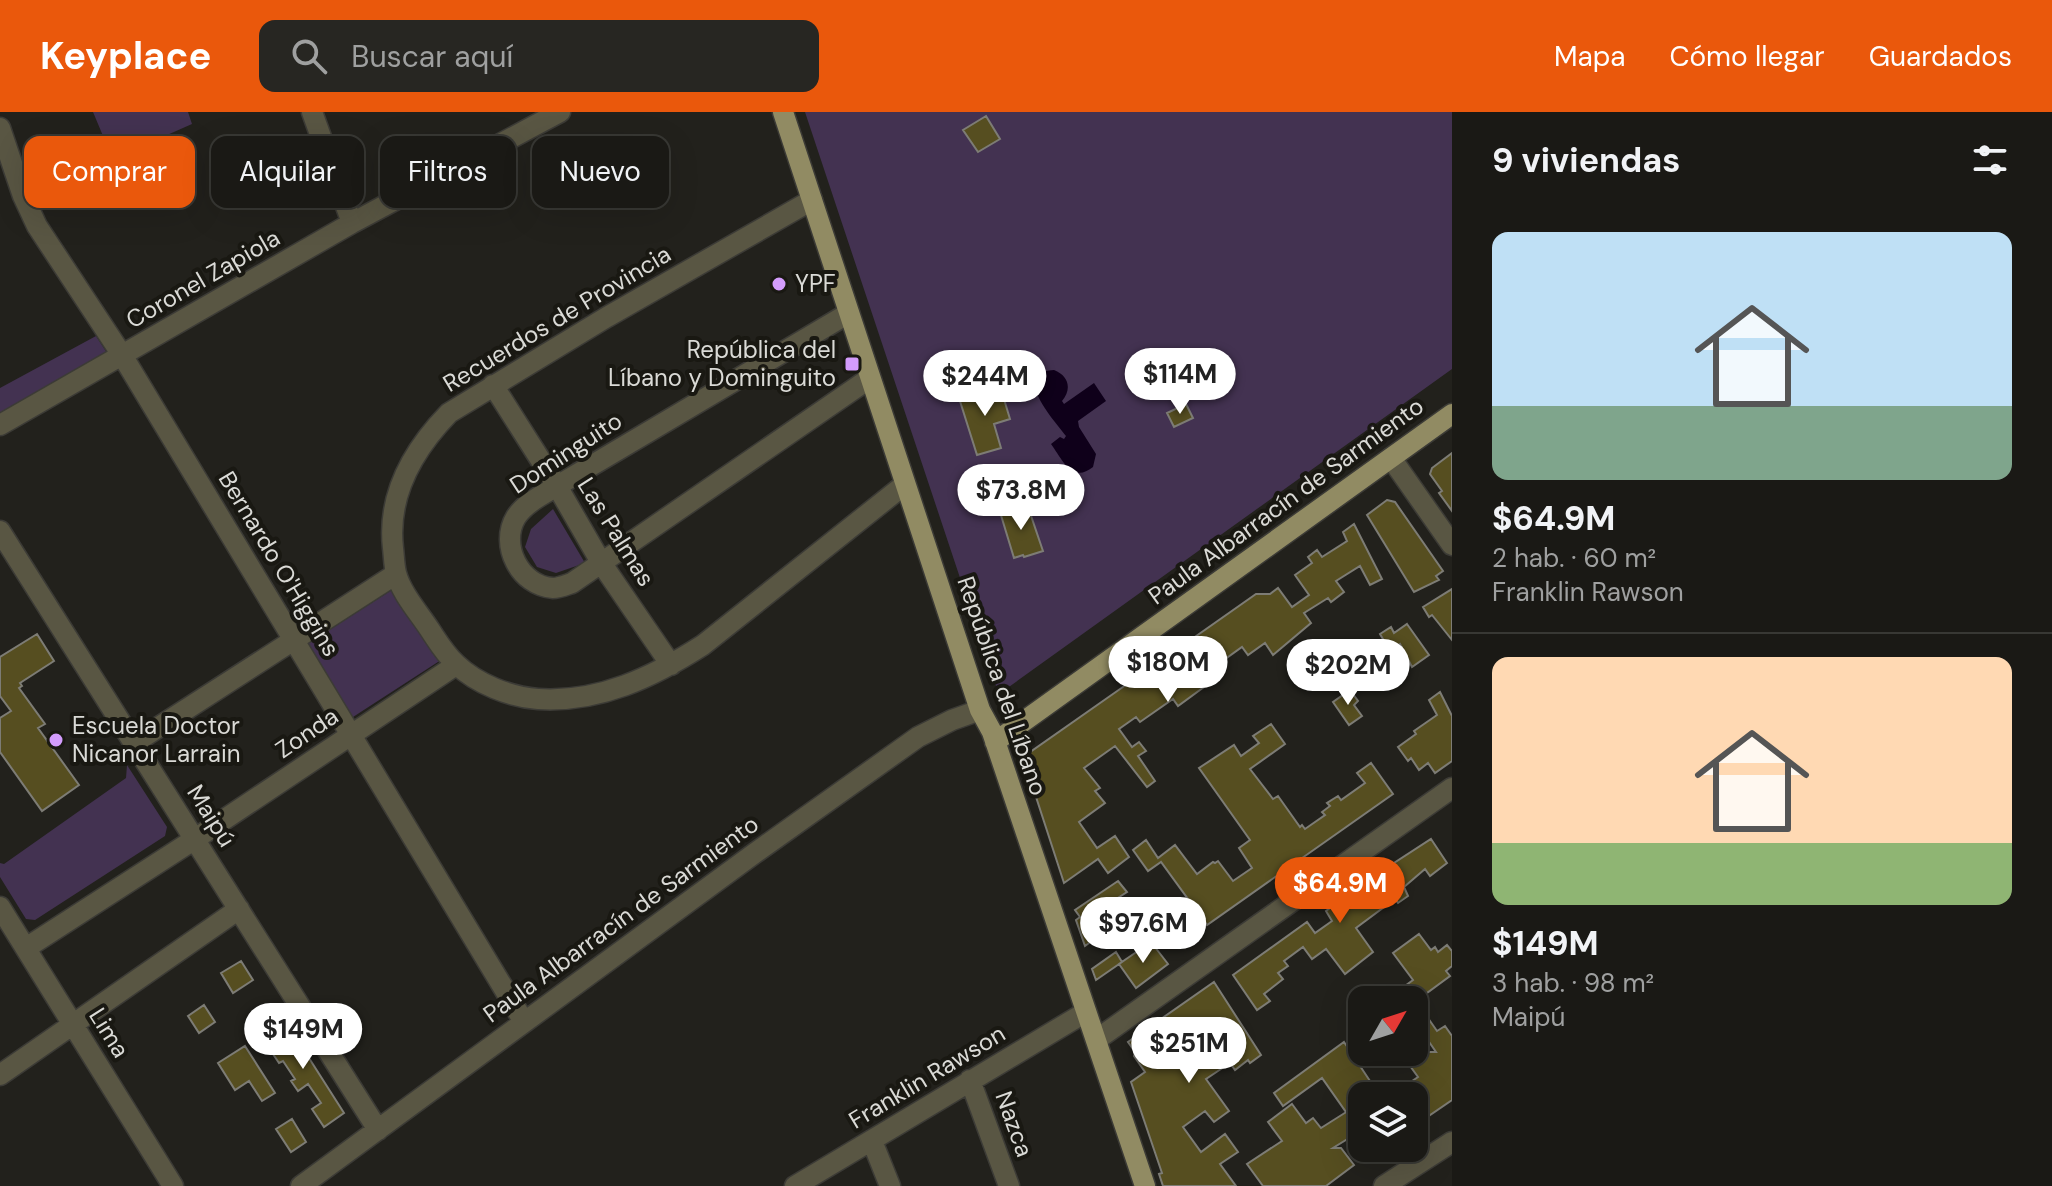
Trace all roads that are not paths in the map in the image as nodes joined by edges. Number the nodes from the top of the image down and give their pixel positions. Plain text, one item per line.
1 (312, 112) edge
2 (783, 112) edge
3 (548, 115) edge
4 (0, 128) edge
5 (812, 200) junction
6 (352, 223) junction
7 (849, 313) junction
8 (122, 355) junction
9 (870, 378) junction
10 (493, 385) junction
11 (1452, 414) edge
12 (0, 425) edge
13 (1391, 458) junction
14 (904, 485) junction
15 (557, 486) junction
16 (0, 531) edge
17 (1452, 545) edge
18 (602, 564) junction
19 (396, 574) junction
20 (294, 640) junction
21 (456, 665) junction
22 (671, 665) junction
23 (980, 710) junction
24 (351, 735) junction
25 (995, 742) junction
26 (134, 743) junction
27 (1452, 788) edge
28 (195, 839) junction
29 (0, 907) edge
30 (239, 909) junction
31 (14, 943) edge
32 (1086, 1012) junction
33 (524, 1022) junction
34 (72, 1024) junction
35 (1096, 1040) junction
36 (0, 1075) edge
37 (970, 1080) junction
38 (378, 1130) junction
39 (872, 1141) junction
40 (1452, 1142) edge
41 (173, 1186) edge
42 (301, 1186) edge
43 (795, 1186) edge
44 (890, 1186) edge
45 (1009, 1186) edge
46 (1145, 1186) edge
47 (1384, 1186) edge

1 - 6 street
2 - 5 main road, República del Líbano
3 - 6 street, Coronel Zapiola
4 - 8 street, Bernardo O'Higgins
5 - 7 main road, República del Líbano
5 - 10 street, Recuerdos de Provincia
6 - 8 street, Coronel Zapiola
7 - 9 main road, República del Líbano
7 - 15 street, Dominguito
8 - 12 street, Coronel Zapiola
8 - 20 street, Bernardo O'Higgins
9 - 14 main road, República del Líbano
9 - 18 street, Dominguito
10 - 15 street, Las Palmas
10 - 19 street, Recuerdos de Provincia
11 - 13 main road, Paula Albarracín de Sarmiento
13 - 17 street
13 - 25 main road, Paula Albarracín de Sarmiento
14 - 22 street, Recuerdos de Provincia
14 - 23 main road, República del Líbano
15 - 18 street, Las Palmas
15 - 18 street, Dominguito
16 - 26 street, Maipú
18 - 22 street, Las Palmas
19 - 20 street
19 - 21 street, Recuerdos de Provincia
20 - 24 street, Bernardo O'Higgins
20 - 26 street
21 - 22 street, Recuerdos de Provincia
21 - 24 street, Zonda
23 - 25 main road, República del Líbano
23 - 33 street, Paula Albarracín de Sarmiento
24 - 28 street, Zonda
24 - 33 street, Bernardo O'Higgins
25 - 32 main road, República del Líbano
26 - 28 street, Maipú
27 - 35 street
28 - 30 street, Maipú
28 - 31 street, Zonda
29 - 31 street, Lima
30 - 34 street
30 - 38 street, Maipú
31 - 34 street, Lima
32 - 35 main road, República del Líbano
32 - 37 street, Franklin Rawson
33 - 38 street, Paula Albarracín de Sarmiento
34 - 36 street
34 - 41 street, Lima
35 - 46 main road, República del Líbano
37 - 39 street, Franklin Rawson
37 - 45 street, Nazca
38 - 42 street, Paula Albarracín de Sarmiento
39 - 43 street, Franklin Rawson
39 - 44 street
40 - 47 street

